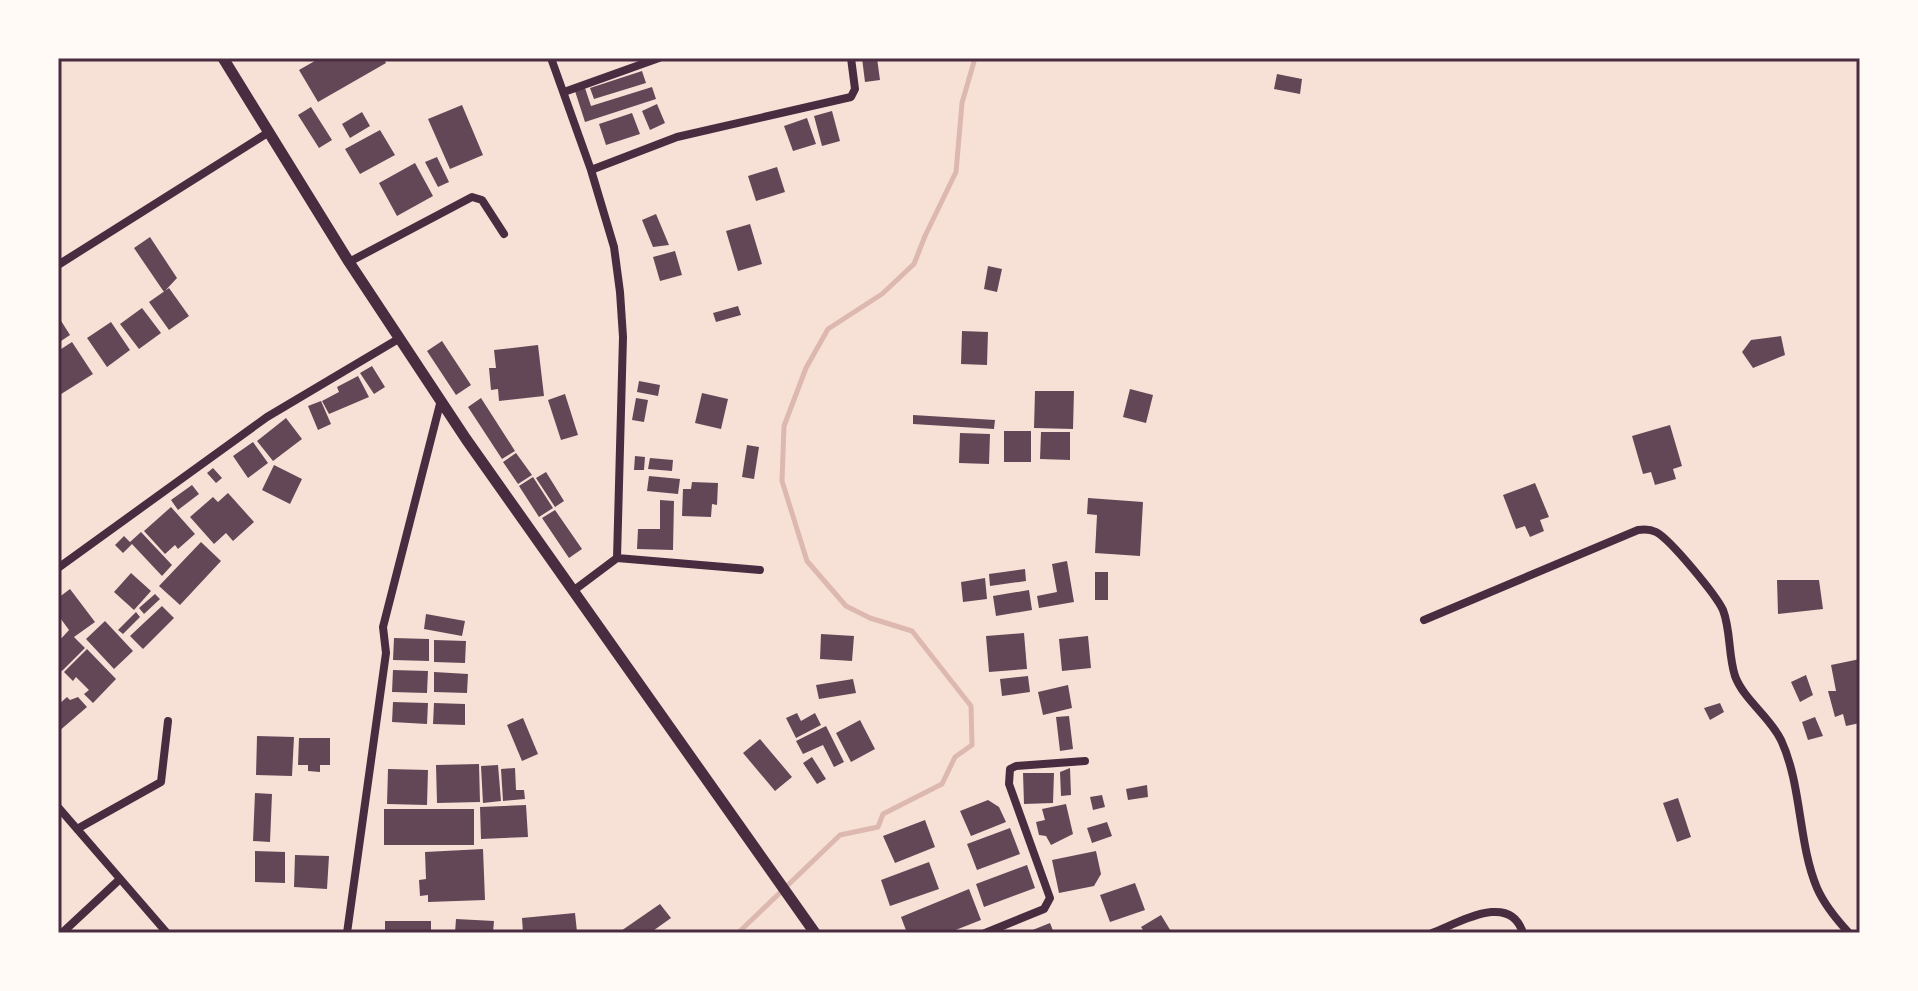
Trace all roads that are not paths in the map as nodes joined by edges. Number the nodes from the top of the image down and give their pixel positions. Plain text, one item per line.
1 (223, 58) edge
2 (551, 58) edge
3 (659, 58) edge
4 (851, 58) edge
5 (564, 92) junction
6 (269, 132) junction
7 (591, 170) junction
8 (504, 234) dead end
9 (349, 262) junction
10 (58, 265) edge
11 (400, 338) junction
12 (441, 399) junction
13 (617, 558) junction
14 (58, 568) edge
15 (760, 570) dead end
16 (573, 591) junction
17 (1424, 620) dead end
18 (168, 721) dead end
19 (1085, 761) dead end
20 (58, 807) edge
21 (77, 829) junction
22 (120, 879) junction
23 (62, 933) edge
24 (167, 933) edge
25 (347, 933) edge
26 (815, 933) edge
27 (985, 933) edge
28 (1432, 933) edge
29 (1523, 933) edge
30 (1849, 933) edge

1 - 6 street
2 - 5 street
3 - 5 street
4 - 7 street
5 - 7 street
6 - 9 street
6 - 10 street
7 - 13 street
8 - 9 street
9 - 11 street
11 - 12 street
11 - 14 street
12 - 16 street
12 - 25 street
13 - 15 street
13 - 16 street
16 - 26 street
17 - 30 street
18 - 21 street
19 - 27 street
20 - 21 street
21 - 22 street
22 - 23 street
22 - 24 street
28 - 29 street

